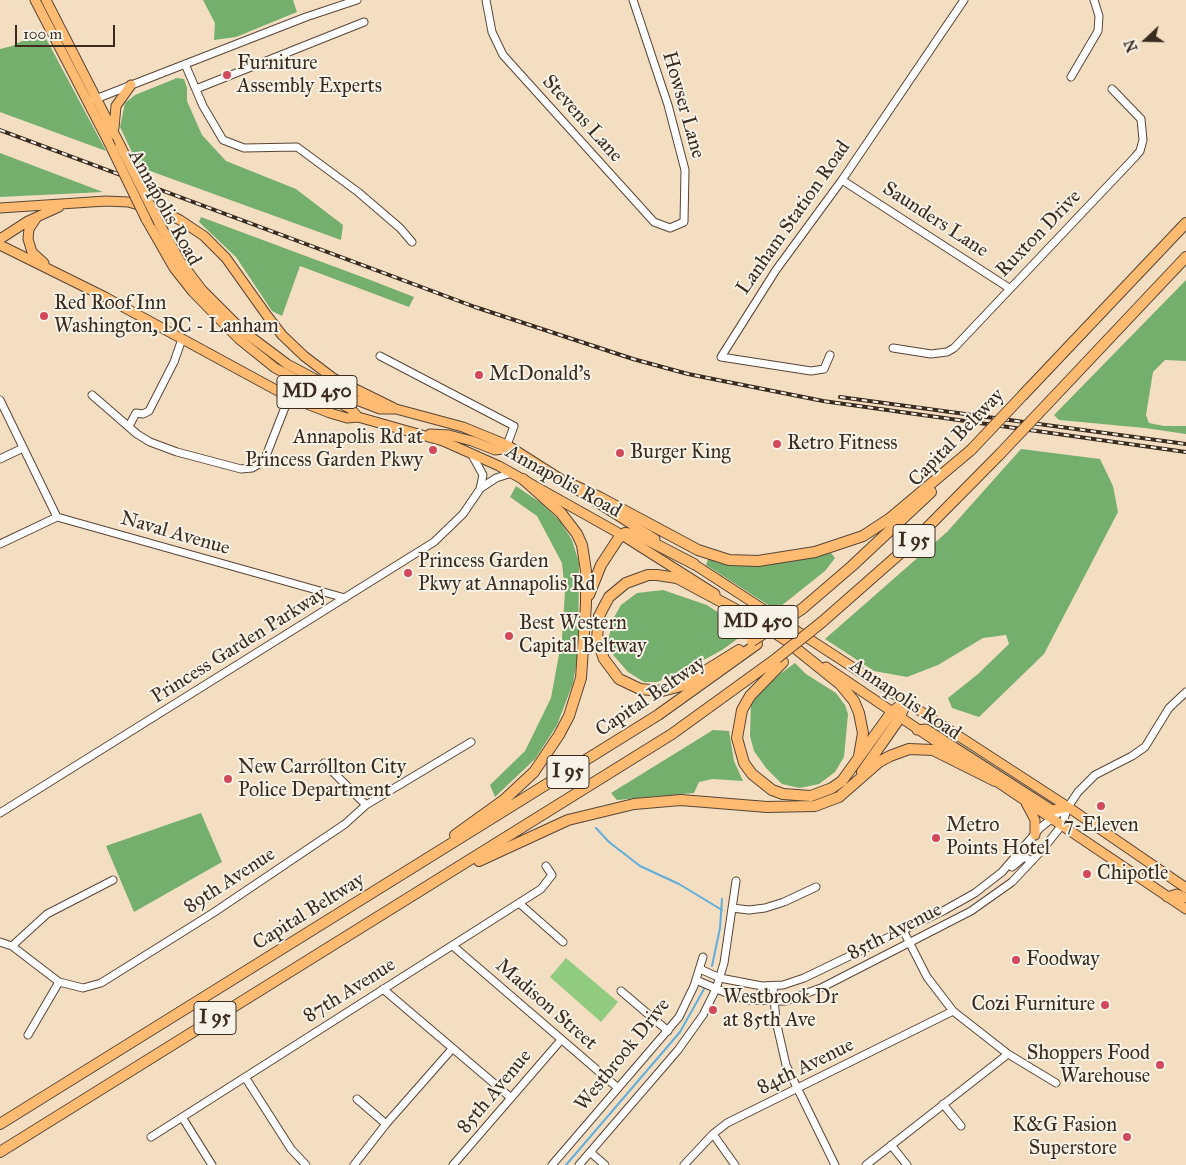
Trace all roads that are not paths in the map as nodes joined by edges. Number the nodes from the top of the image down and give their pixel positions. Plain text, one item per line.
1 (35, 0) edge
2 (46, 0) edge
3 (357, 0) edge
4 (486, 0) edge
5 (633, 0) edge
6 (964, 0) edge
7 (1094, 0) edge
8 (364, 22) dead end
9 (185, 64) junction
10 (1071, 77) dead end
11 (130, 85) junction
12 (196, 89) junction
13 (1112, 90) dead end
14 (98, 98) junction
15 (88, 102) junction
16 (114, 133) junction
17 (842, 180) junction
18 (77, 203) junction
19 (0, 208) edge
20 (39, 215) junction
21 (684, 222) joint
22 (1186, 223) edge
23 (0, 239) edge
24 (412, 242) dead end
25 (0, 245) edge
26 (1186, 257) edge
27 (55, 271) junction
28 (1010, 288) junction
29 (182, 339) junction
30 (893, 348) dead end
31 (830, 355) dead end
32 (380, 356) dead end
33 (92, 395) dead end
34 (289, 397) junction
35 (0, 400) edge
36 (396, 410) junction
37 (358, 417) junction
38 (129, 426) junction
39 (413, 433) junction
40 (507, 445) junction
41 (23, 448) junction
42 (971, 450) junction
43 (469, 451) junction
44 (0, 459) edge
45 (512, 473) junction
46 (523, 479) junction
47 (573, 486) junction
48 (480, 488) junction
49 (57, 517) junction
50 (622, 536) junction
51 (0, 544) edge
52 (694, 564) junction
53 (345, 598) junction
54 (586, 604) junction
55 (748, 616) junction
56 (755, 643) junction
57 (789, 643) junction
58 (780, 660) junction
59 (1186, 692) edge
60 (906, 701) junction
61 (895, 716) junction
62 (916, 730) junction
63 (471, 742) dead end
64 (859, 759) junction
65 (324, 763) dead end
66 (856, 781) junction
67 (995, 781) junction
68 (1022, 798) junction
69 (366, 805) junction
70 (1068, 807) junction
71 (0, 813) edge
72 (1052, 818) junction
73 (1062, 824) junction
74 (1035, 835) junction
75 (1032, 861) junction
76 (546, 866) dead end
77 (999, 875) junction
78 (113, 880) dead end
79 (736, 881) dead end
80 (430, 884) junction
81 (816, 886) dead end
82 (1186, 888) edge
83 (374, 892) junction
84 (1167, 897) junction
85 (1186, 898) edge
86 (519, 903) junction
87 (732, 908) junction
88 (1186, 909) edge
89 (903, 930) junction
90 (0, 942) edge
91 (563, 942) dead end
92 (909, 944) junction
93 (12, 946) junction
94 (453, 946) junction
95 (703, 957) dead end
96 (700, 969) junction
97 (720, 978) junction
98 (696, 980) junction
99 (59, 982) junction
100 (773, 986) junction
101 (383, 989) junction
102 (716, 989) junction
103 (621, 991) dead end
104 (774, 1002) junction
105 (952, 1011) junction
106 (668, 1031) junction
107 (28, 1035) dead end
108 (561, 1040) junction
109 (452, 1049) junction
110 (1008, 1054) junction
111 (245, 1077) junction
112 (1056, 1083) dead end
113 (618, 1088) junction
114 (797, 1088) junction
115 (510, 1097) junction
116 (357, 1099) dead end
117 (943, 1104) junction
118 (182, 1117) junction
119 (0, 1124) edge
120 (386, 1124) junction
121 (961, 1126) dead end
122 (713, 1134) junction
123 (151, 1137) dead end
124 (891, 1145) junction
125 (0, 1152) edge
126 (590, 1152) junction
127 (212, 1165) edge
128 (306, 1165) edge
129 (354, 1165) edge
130 (453, 1165) edge
131 (552, 1165) edge
132 (579, 1165) edge
133 (605, 1165) edge
134 (684, 1165) edge
135 (735, 1165) edge
136 (835, 1165) edge
137 (866, 1165) edge
138 (908, 1165) edge

1 - 15 main road, Annapolis Road / MD 450
2 - 14 main road, Annapolis Road / MD 450
3 - 9 street
4 - 21 street, Stevens Lane
5 - 21 street, Howser Lane
6 - 17 street, Lanham Station Road
7 - 10 street
8 - 12 street
9 - 11 street
9 - 12 street
11 - 14 street
11 - 16 main road
12 - 24 street
13 - 28 street, Ruxton Drive
14 - 15 street
14 - 16 main road, Annapolis Road / MD 450
15 - 37 main road, Annapolis Road / MD 450, bridge
16 - 36 main road, Annapolis Road / MD 450, bridge
17 - 28 street, Saunders Lane
17 - 31 street, Lanham Station Road
18 - 19 main road
18 - 20 main road
18 - 36 main road
20 - 23 main road
20 - 27 main road
22 - 42 highway, Capital Beltway / I 95, bridge
25 - 27 main road
26 - 58 highway, Capital Beltway / I 95, bridge
27 - 29 main road
28 - 30 street, Ruxton Drive
29 - 34 main road
29 - 38 street
32 - 40 street
33 - 38 street
34 - 37 main road
34 - 38 street
35 - 41 street
36 - 40 main road, Annapolis Road / MD 450
37 - 39 main road, Annapolis Road / MD 450
39 - 40 main road
39 - 43 main road, Annapolis Road / MD 450
40 - 47 main road, Annapolis Road / MD 450
41 - 44 street
41 - 49 street
42 - 47 highway
42 - 56 highway, Capital Beltway / I 95, bridge
43 - 45 main road, Annapolis Road / MD 450
43 - 48 street
45 - 46 main road, Annapolis Road / MD 450
45 - 48 street, Princess Garden Parkway
46 - 50 main road, Annapolis Road / MD 450
46 - 54 highway
47 - 52 main road, Annapolis Road / MD 450
48 - 53 street, Princess Garden Parkway
49 - 51 street
49 - 53 street, Naval Avenue
50 - 52 highway
50 - 54 highway
50 - 55 main road, Annapolis Road / MD 450
52 - 60 main road, Annapolis Road / MD 450
53 - 71 street, Princess Garden Parkway
54 - 83 highway
55 - 56 highway
55 - 57 main road, Annapolis Road / MD 450
56 - 83 highway, Capital Beltway / I 95
57 - 61 main road, Annapolis Road / MD 450
57 - 64 highway
58 - 64 highway
58 - 80 highway, Capital Beltway / I 95
59 - 70 street, 85th Avenue
60 - 61 highway
60 - 70 main road, Annapolis Road / MD 450
61 - 62 main road, Annapolis Road / MD 450
61 - 64 highway
61 - 66 highway
62 - 67 main road, Annapolis Road / MD 450
62 - 70 main road
63 - 69 street, 89th Avenue
65 - 69 street
66 - 67 highway
66 - 80 highway
67 - 68 main road, Annapolis Road / MD 450
68 - 72 main road, Annapolis Road / MD 450
68 - 74 main road
69 - 99 street, 89th Avenue
70 - 72 street, 85th Avenue
70 - 73 street, 85th Avenue
70 - 82 main road, Annapolis Road / MD 450
72 - 73 main road, Annapolis Road / MD 450
72 - 74 street, 85th Avenue
73 - 75 street, 85th Avenue
73 - 84 main road, Annapolis Road / MD 450
74 - 77 street, 85th Avenue
75 - 77 street
75 - 92 street, 85th Avenue
76 - 86 street, 87th Avenue
77 - 89 street, 85th Avenue
78 - 93 street
79 - 87 street, Westbrook Drive
80 - 125 highway, Capital Beltway / I 95
81 - 87 street
83 - 119 highway, Capital Beltway / I 95
84 - 85 main road
84 - 88 main road, Annapolis Road / MD 450
86 - 91 street
86 - 94 street, 87th Avenue
87 - 97 street, Westbrook Drive
89 - 92 street
89 - 100 street, 85th Avenue
90 - 93 street, 89th Avenue
92 - 104 street, 85th Avenue
92 - 105 street
93 - 99 street, 89th Avenue
94 - 101 street, 87th Avenue
94 - 108 street, Madison Street
95 - 96 street, Westbrook Drive
96 - 97 street, 85th Avenue
96 - 98 street, Westbrook Drive
97 - 100 street, 85th Avenue
97 - 102 street, Westbrook Drive
98 - 102 street, 85th Avenue
98 - 106 street, Westbrook Drive
99 - 107 street
100 - 104 street
101 - 109 street
101 - 111 street, 87th Avenue
102 - 104 street, 85th Avenue
102 - 126 street, Westbrook Drive
103 - 106 street
104 - 114 street
105 - 110 street
105 - 114 street, 84th Avenue
106 - 113 street, Westbrook Drive
108 - 113 street, Madison Street
108 - 115 street, 85th Avenue
109 - 115 street
109 - 120 street
110 - 112 street
110 - 117 street
111 - 118 street, 87th Avenue
111 - 128 street
113 - 131 street, Westbrook Drive
114 - 122 street, 84th Avenue
114 - 136 street
115 - 130 street, 85th Avenue
116 - 120 street
117 - 121 street
117 - 124 street
118 - 123 street, 87th Avenue
118 - 127 street
120 - 129 street
122 - 134 street, 84th Avenue
122 - 135 street
124 - 137 street
124 - 138 street
126 - 132 street, Westbrook Drive
126 - 133 street

